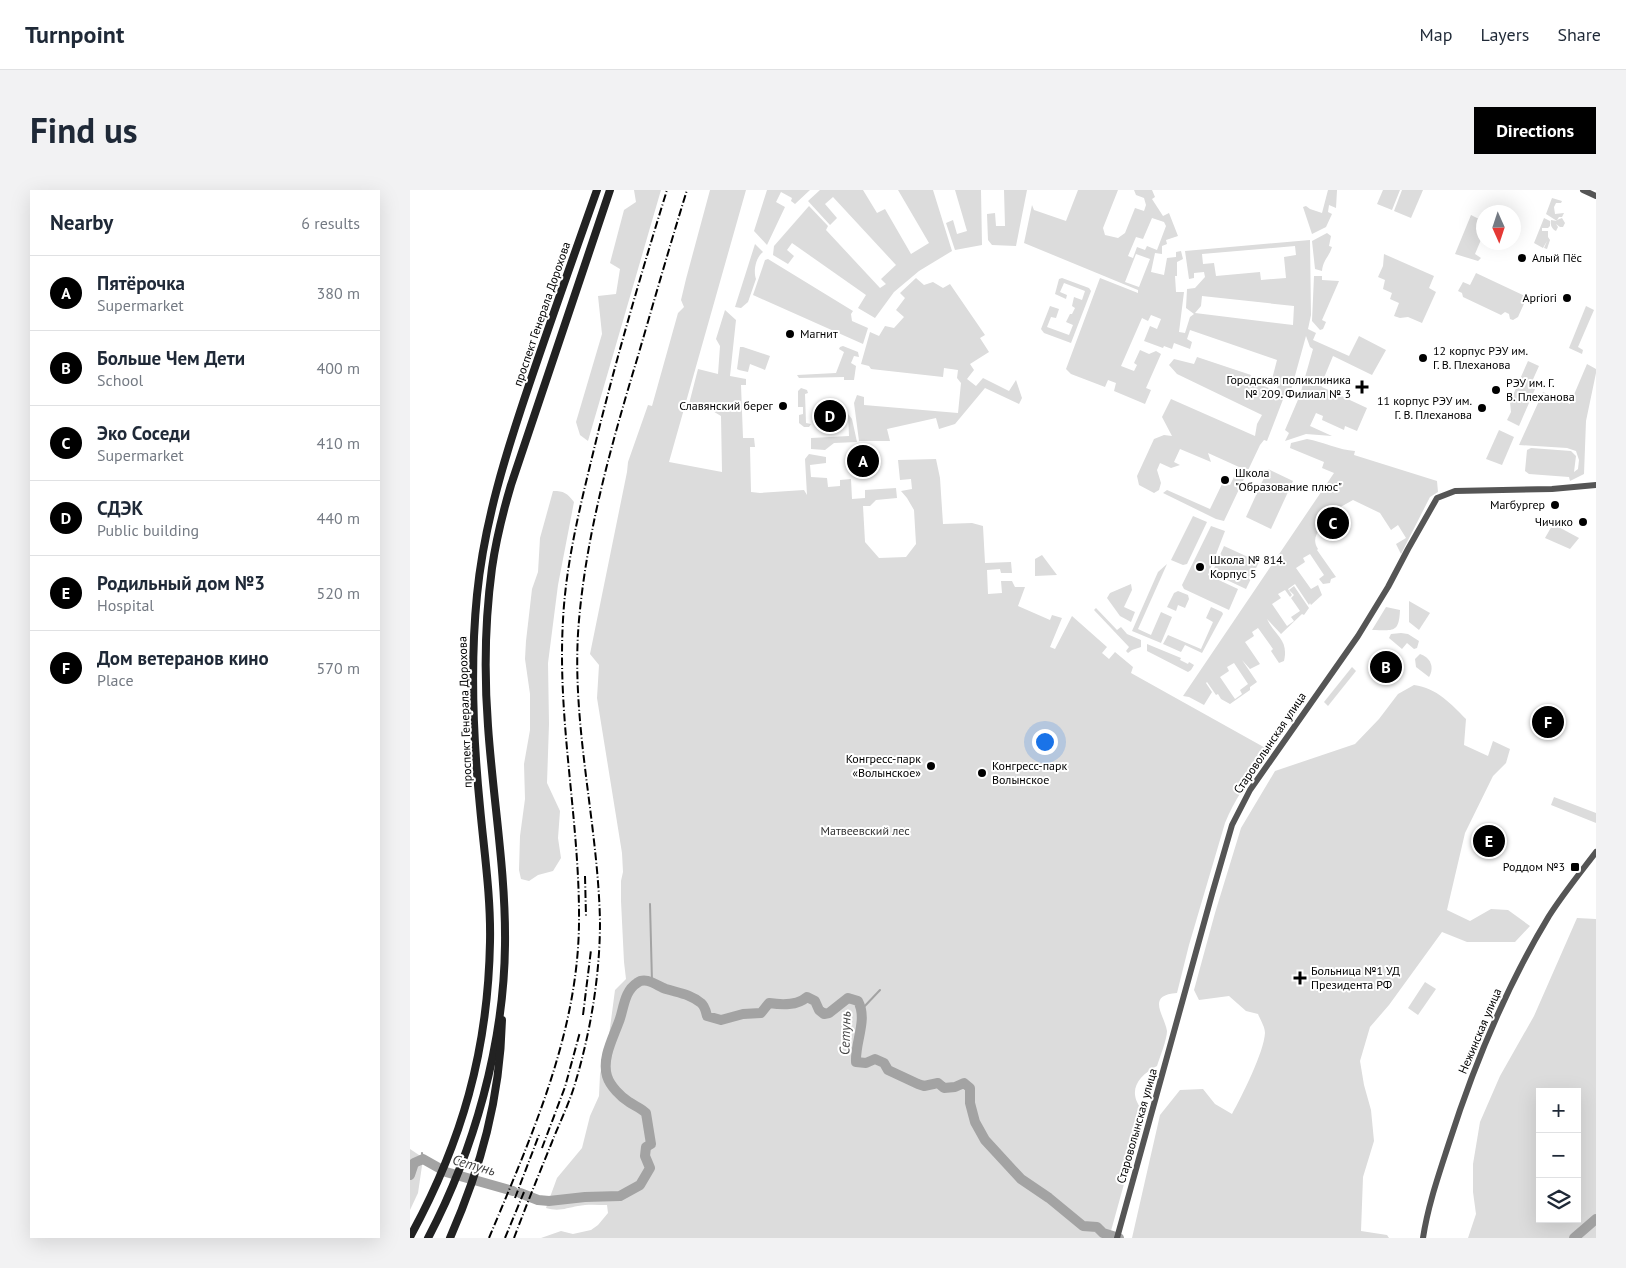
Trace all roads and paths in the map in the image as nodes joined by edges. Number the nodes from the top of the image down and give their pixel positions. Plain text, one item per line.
1 (597, 190) edge
2 (610, 190) edge
3 (1583, 190) edge
4 (1596, 196) edge
5 (1596, 485) edge
6 (1596, 852) edge
7 (503, 995) junction
8 (430, 1200) junction
9 (460, 1216) junction
10 (410, 1226) edge
11 (410, 1237) edge
12 (428, 1238) edge
13 (445, 1238) edge
14 (450, 1238) edge
15 (1117, 1238) edge
16 (1423, 1238) edge

1 - 8 main road, проспект Генерала Дорохова
2 - 7 main road, проспект Генерала Дорохова
3 - 4 street
5 - 15 street, Староволынская улица
6 - 16 street, Нежинская улица
7 - 9 main road
7 - 12 main road, проспект Генерала Дорохова
8 - 10 main road
8 - 11 main road, проспект Генерала Дорохова
9 - 13 main road
9 - 14 main road

